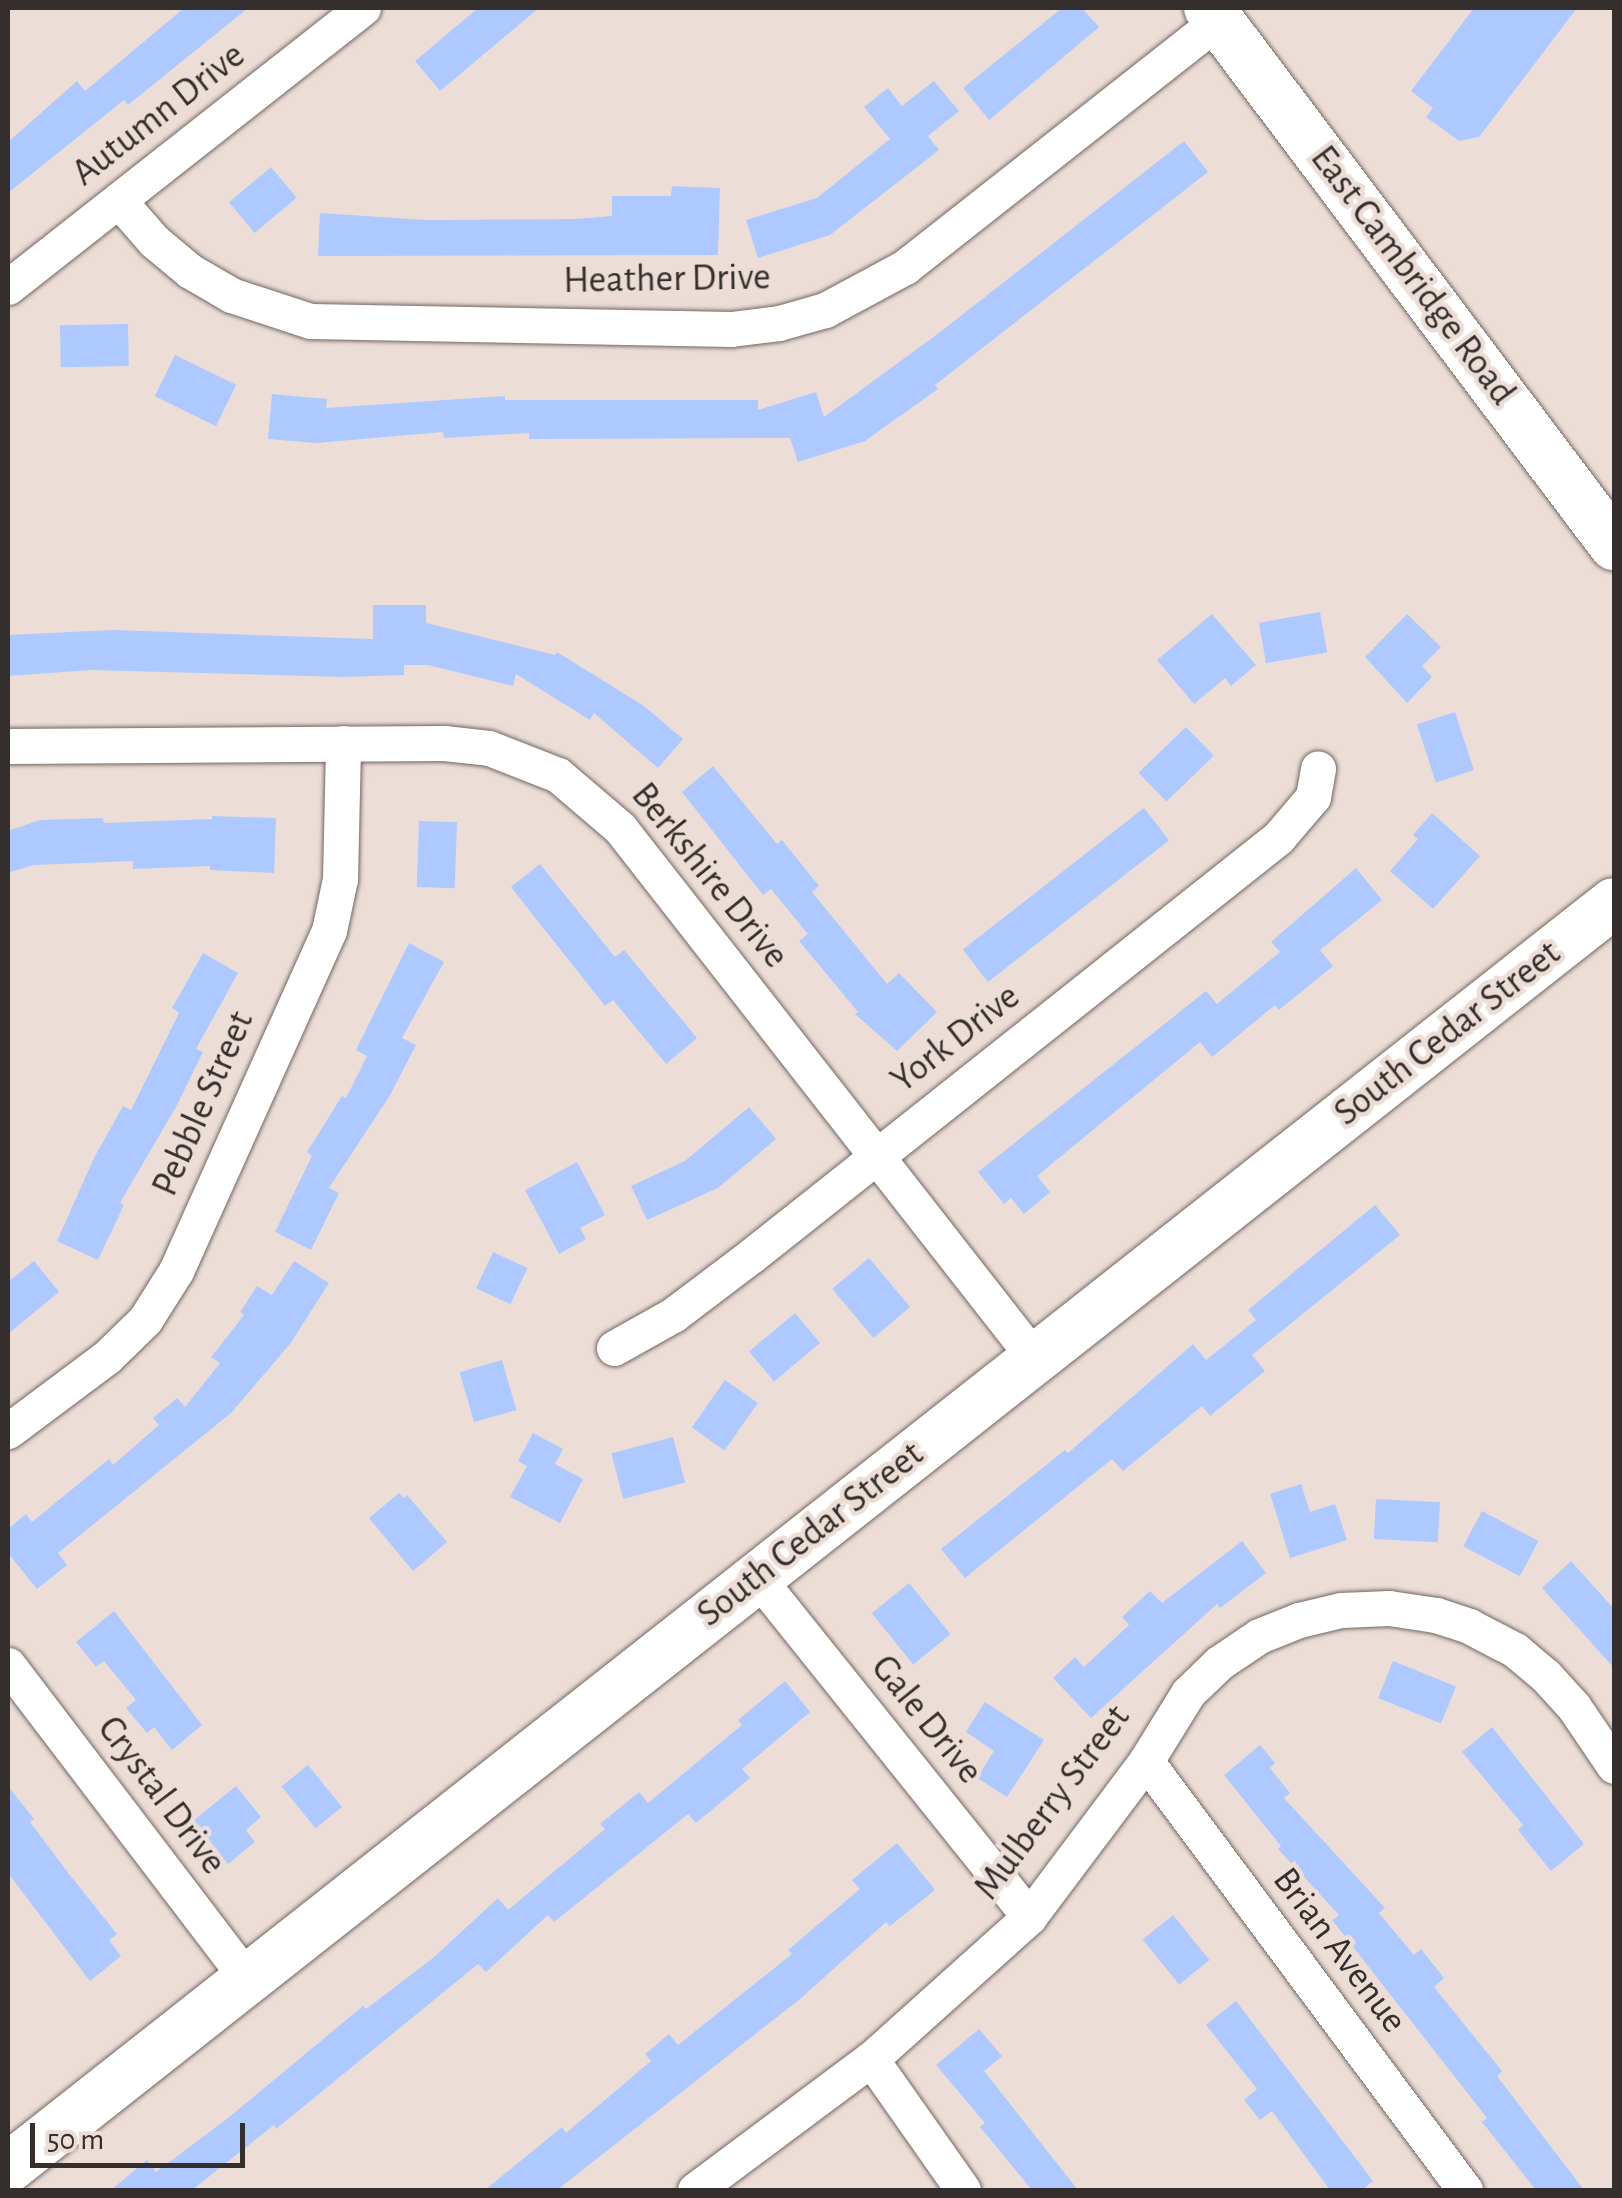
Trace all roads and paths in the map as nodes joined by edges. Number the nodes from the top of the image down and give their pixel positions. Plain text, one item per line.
1 (363, 8) edge
2 (1214, 14) edge
3 (120, 202) junction
4 (8, 287) edge
5 (1614, 545) edge
6 (343, 744) junction
7 (23, 746) edge
8 (1318, 768) dead end
9 (1614, 903) edge
10 (877, 1155) junction
11 (614, 1348) dead end
12 (1035, 1360) junction
13 (8, 1430) edge
14 (757, 1577) junction
15 (8, 1665) edge
16 (1146, 1761) junction
17 (1614, 1766) edge
18 (1029, 1916) junction
19 (247, 1979) junction
20 (872, 2058) junction
21 (8, 2168) edge
22 (695, 2190) edge
23 (963, 2190) edge
24 (1464, 2190) edge

1 - 3 street, Autumn Drive
2 - 3 street, Heather Drive
2 - 5 main road, East Cambridge Road
3 - 4 street, Autumn Drive
6 - 7 street, Berkshire Drive
6 - 10 street, Berkshire Drive
6 - 13 street, Pebble Street
8 - 10 street, York Drive
9 - 12 main road, South Cedar Street
10 - 11 street, York Drive
10 - 12 street, Berkshire Drive
12 - 14 main road, South Cedar Street
14 - 18 street, Gale Drive
14 - 19 main road, South Cedar Street
15 - 19 street, Crystal Drive
16 - 17 street, Mulberry Street
16 - 18 street, Mulberry Street
16 - 24 street, Brian Avenue
18 - 20 street, Mulberry Street
19 - 21 main road, South Cedar Street
20 - 22 street, Mulberry Street
20 - 23 street

